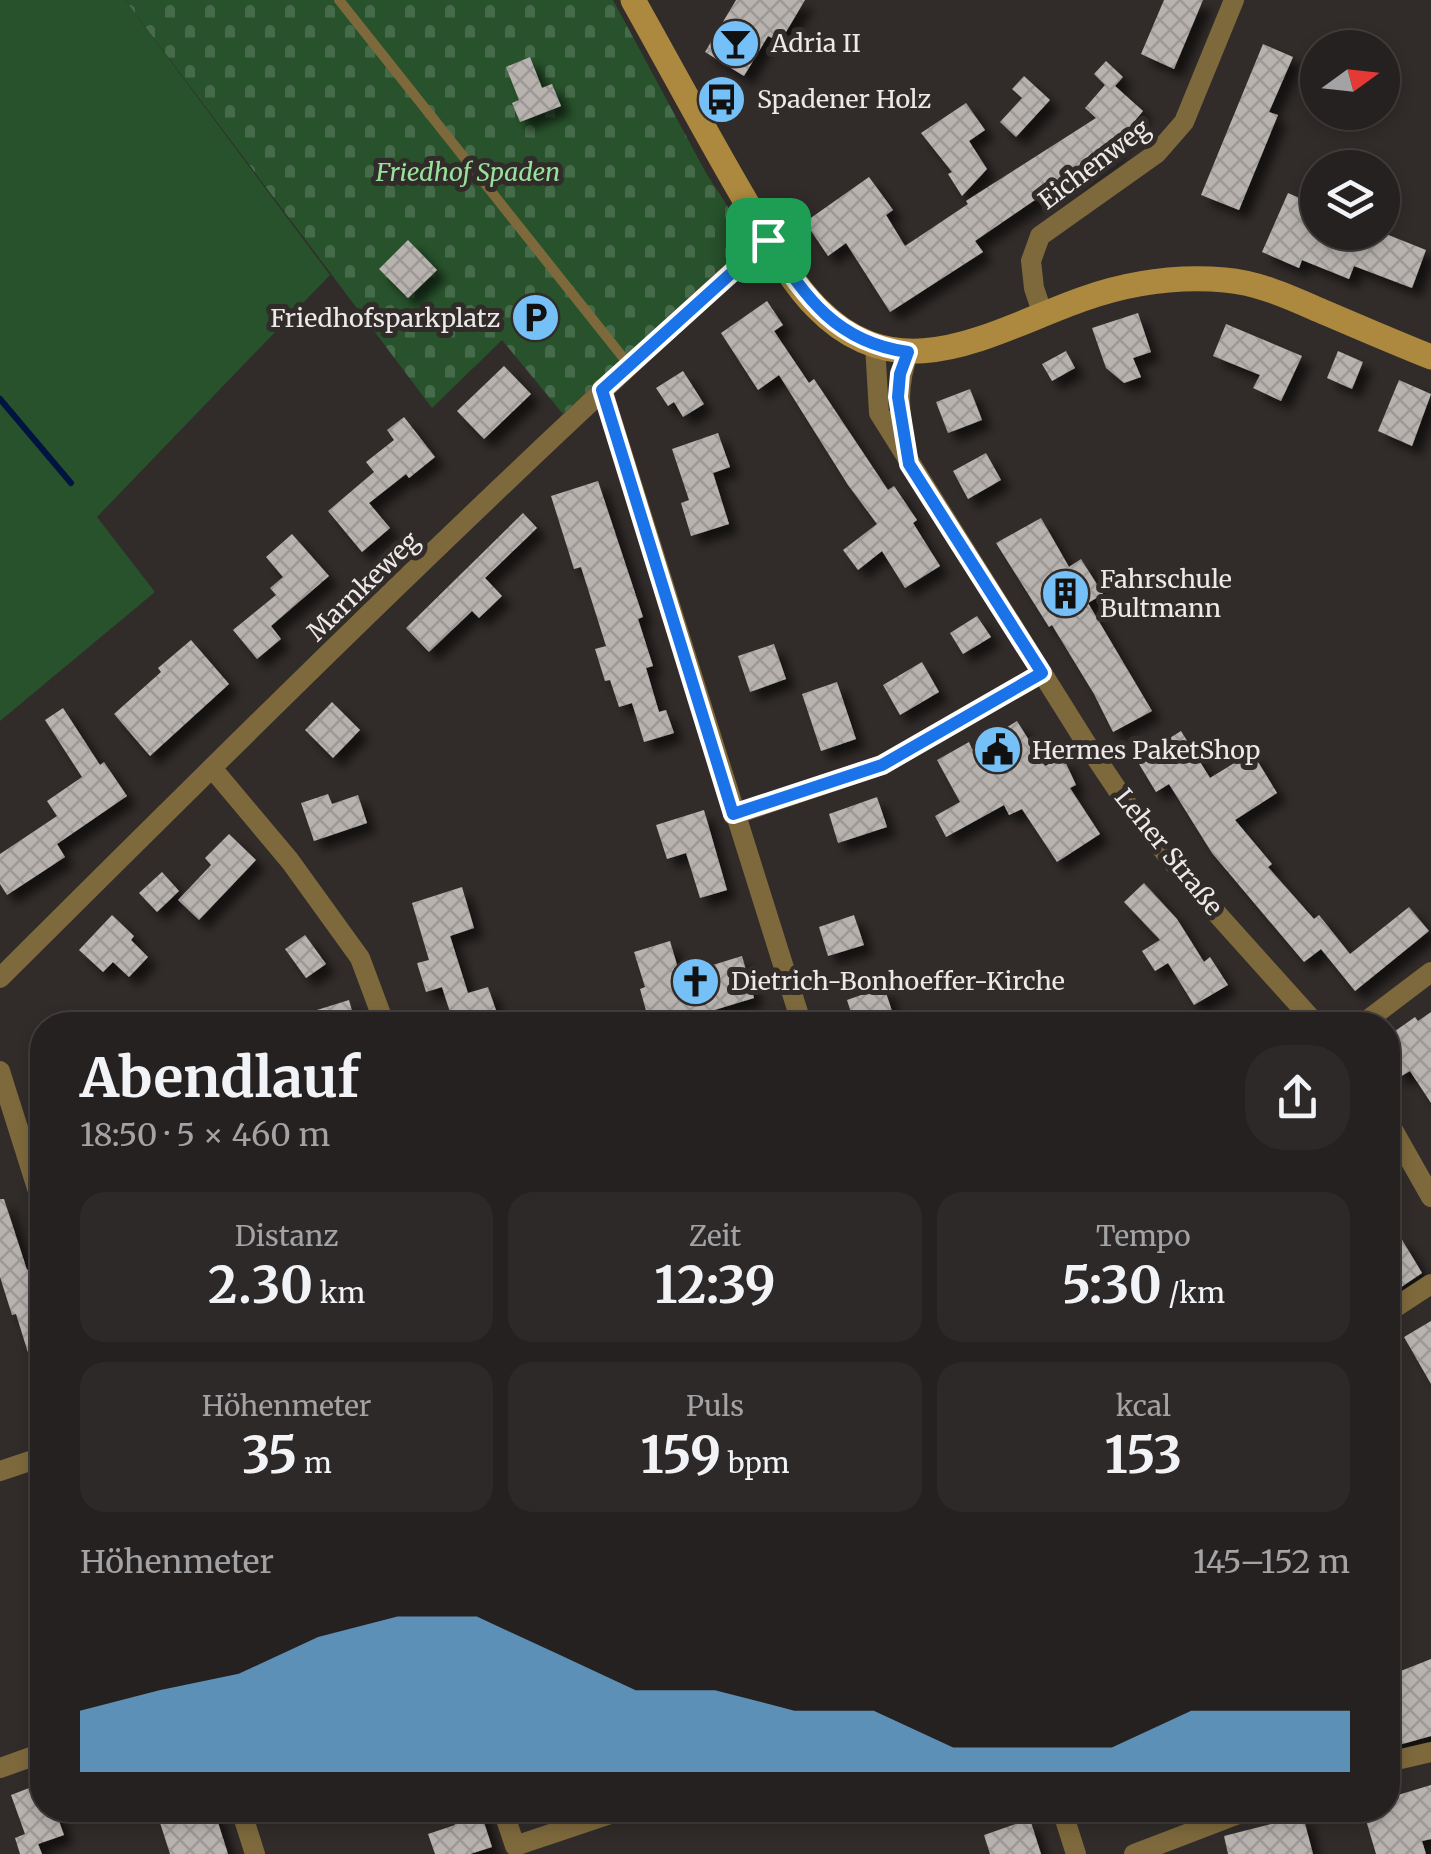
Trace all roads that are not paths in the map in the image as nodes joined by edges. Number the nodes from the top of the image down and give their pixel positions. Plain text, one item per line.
1 (338, 0) edge
2 (634, 0) edge
3 (1234, 0) edge
4 (768, 240) junction
5 (1042, 314) junction
6 (875, 345) junction
7 (908, 352) junction
8 (1431, 358) edge
9 (629, 365) junction
10 (602, 390) junction
11 (909, 464) junction
12 (1042, 673) junction
13 (212, 768) junction
14 (733, 814) junction
15 (1431, 972) edge
16 (0, 978) edge
17 (380, 1012) edge
18 (798, 1012) edge
19 (1305, 1012) edge
20 (1378, 1012) edge
21 (0, 1071) edge
22 (1400, 1142) edge
23 (30, 1166) edge
24 (1431, 1197) edge
25 (1431, 1284) edge
26 (1400, 1304) edge
27 (30, 1461) edge
28 (0, 1472) edge
29 (1431, 1752) edge
30 (30, 1757) edge
31 (1400, 1759) edge
32 (0, 1768) edge
33 (245, 1822) edge
34 (507, 1822) edge
35 (586, 1822) edge
36 (1066, 1822) edge
37 (1218, 1822) edge
38 (256, 1854) edge
39 (1076, 1854) edge
40 (1134, 1854) edge

1 - 9 lane
2 - 4 street
3 - 5 street, Eichenweg
4 - 6 street
4 - 9 street, Marnkeweg
5 - 7 street
5 - 8 street
6 - 7 street
6 - 11 street, Leher Straße
7 - 11 street, Leher Straße
9 - 10 street, Marnkeweg
10 - 13 street, Marnkeweg
10 - 14 street
11 - 12 street, Leher Straße
12 - 14 street
12 - 19 street, Leher Straße
13 - 16 street, Marnkeweg
13 - 17 street
14 - 18 street
15 - 20 street
21 - 23 street
22 - 24 street
25 - 26 street
27 - 28 street
29 - 31 street
30 - 32 street
33 - 38 street
34 - 35 street
36 - 39 street
37 - 40 street

